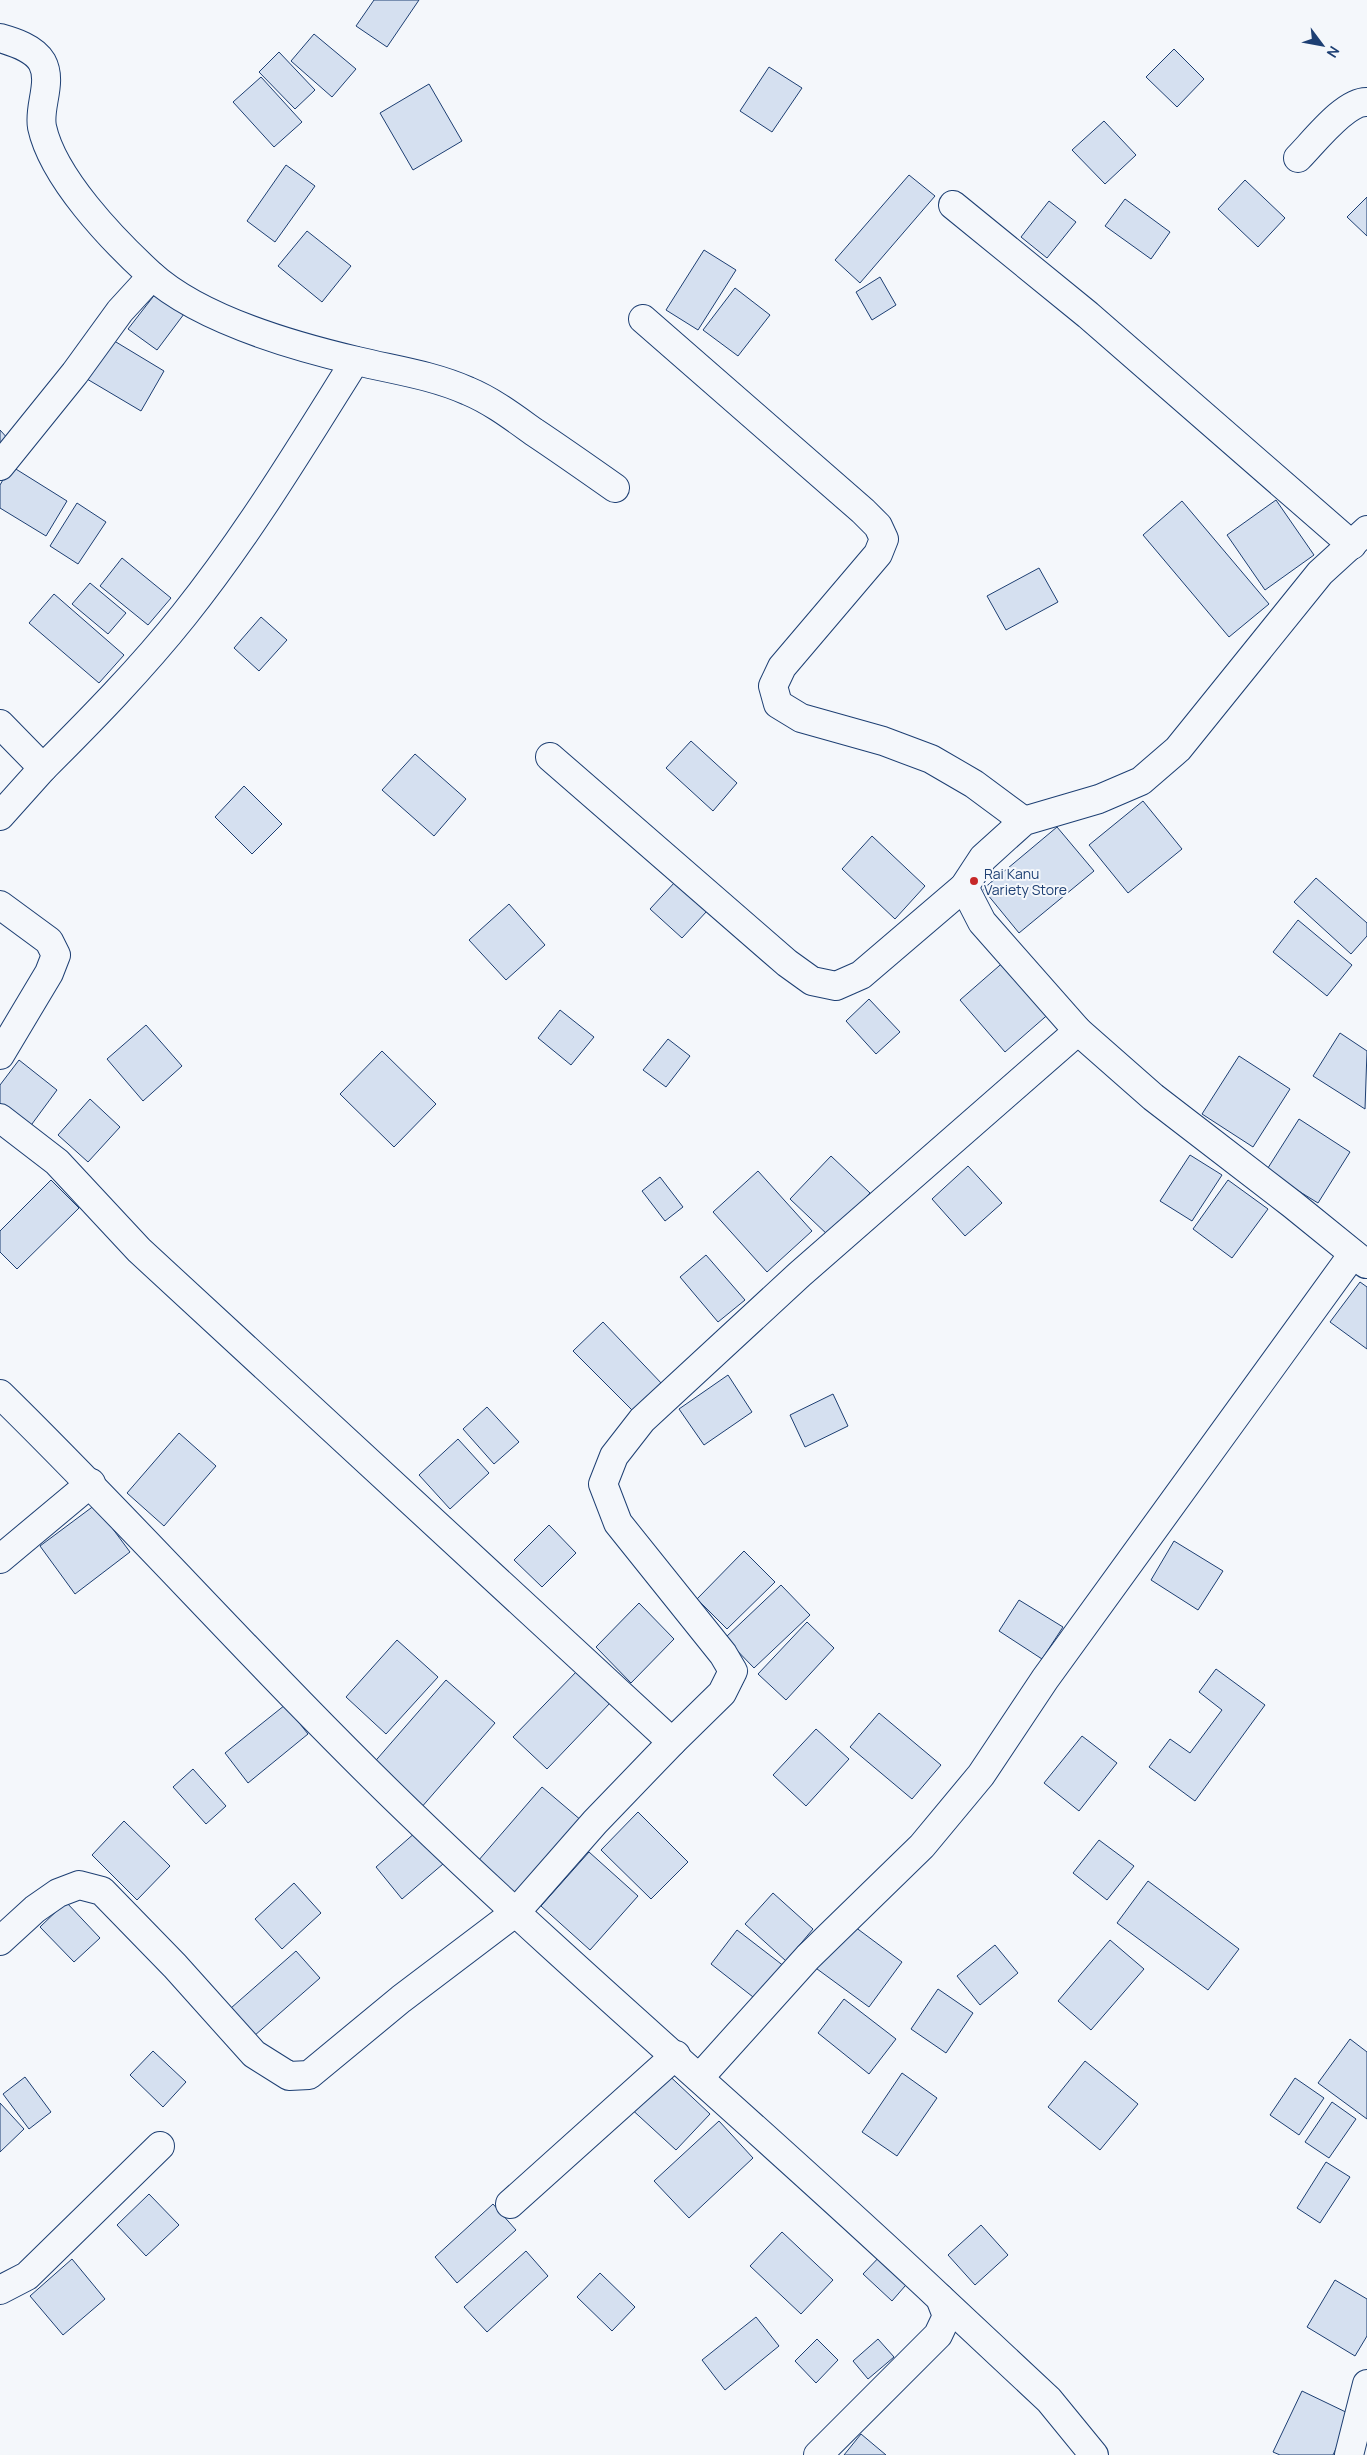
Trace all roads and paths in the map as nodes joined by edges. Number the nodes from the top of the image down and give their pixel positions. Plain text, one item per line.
1 (0, 38) edge
2 (1367, 102) edge
3 (1298, 158) dead end
4 (953, 205) dead end
5 (152, 276) junction
6 (643, 318) dead end
7 (356, 361) junction
8 (0, 466) edge
9 (615, 488) dead end
10 (1359, 538) edge
11 (0, 724) edge
12 (550, 757) dead end
13 (43, 768) junction
14 (0, 816) edge
15 (1024, 821) junction
16 (964, 887) junction
17 (0, 905) edge
18 (1078, 1031) junction
19 (0, 1055) edge
20 (0, 1118) edge
21 (1360, 1259) edge
22 (0, 1394) edge
23 (91, 1483) junction
24 (0, 1558) edge
25 (672, 1742) junction
26 (516, 1912) junction
27 (0, 1941) edge
28 (676, 2055) junction
29 (700, 2077) junction
30 (160, 2146) dead end
31 (510, 2204) dead end
32 (0, 2290) edge
33 (940, 2298) junction
34 (1367, 2384) edge
35 (818, 2455) edge
36 (1094, 2455) edge
37 (1349, 2455) edge

1 - 5 street
2 - 3 street
4 - 10 street
5 - 7 street
5 - 8 street
6 - 15 street
7 - 9 street
7 - 13 street
10 - 15 street
11 - 13 street
12 - 16 street
13 - 14 street
15 - 16 street
16 - 18 street
17 - 19 street
18 - 21 street
18 - 25 street
20 - 25 street
21 - 29 street
22 - 23 street
23 - 24 street
23 - 26 street
25 - 26 street
26 - 27 street
26 - 28 street
28 - 29 street
28 - 31 street
29 - 33 street
30 - 32 street
33 - 35 street
33 - 36 street
34 - 37 street

